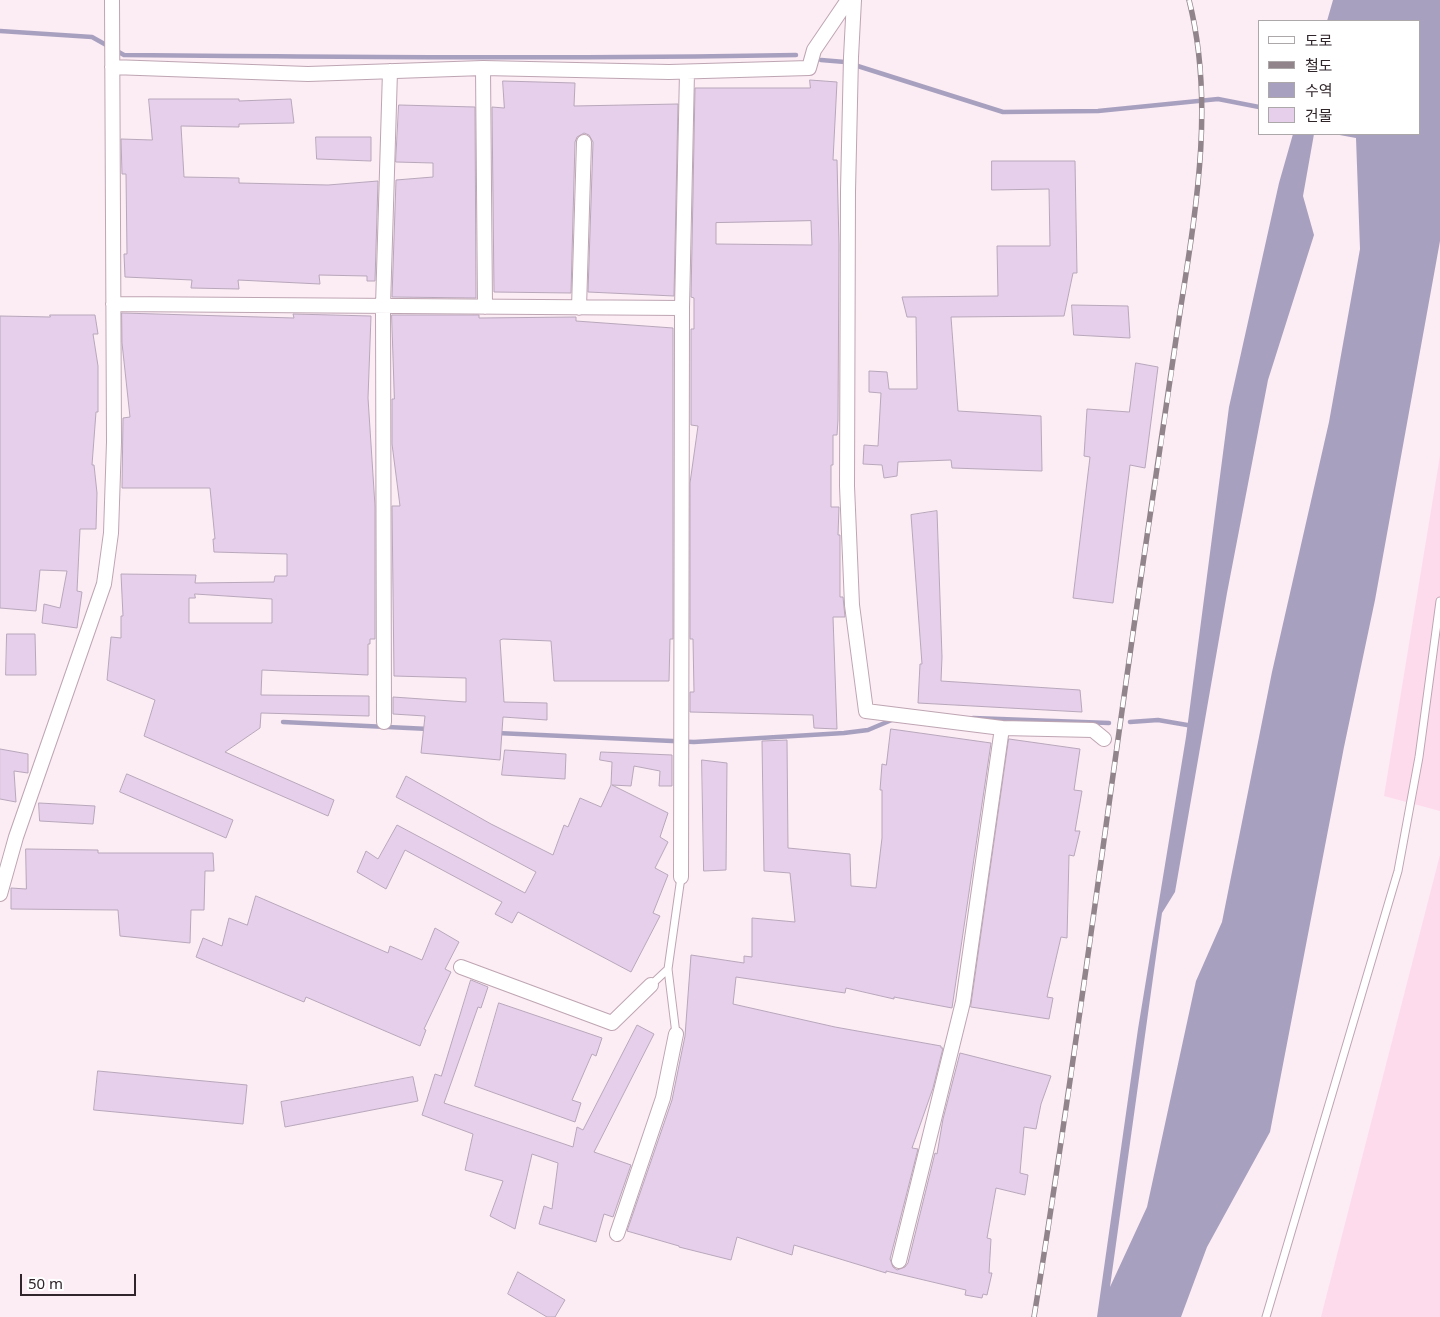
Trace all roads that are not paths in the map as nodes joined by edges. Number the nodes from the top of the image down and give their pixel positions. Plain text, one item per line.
1 (112, 0) edge
2 (848, 0) edge
3 (854, 0) edge
4 (112, 67) junction
5 (483, 68) junction
6 (390, 71) junction
7 (687, 72) junction
8 (584, 142) dead end
9 (113, 304) junction
10 (383, 306) junction
11 (485, 307) junction
12 (579, 308) junction
13 (682, 308) junction
14 (1440, 601) edge
15 (384, 722) dead end
16 (1002, 728) junction
17 (1104, 739) dead end
18 (681, 877) joint
19 (0, 894) edge
20 (461, 967) dead end
21 (668, 968) junction
22 (652, 985) joint
23 (676, 1034) joint
24 (617, 1234) dead end
25 (899, 1261) dead end
26 (1266, 1317) edge

1 - 4 street
2 - 7 street
3 - 16 street
4 - 6 street
4 - 9 street
5 - 6 street
5 - 7 street
5 - 11 street
6 - 10 street
7 - 13 street
8 - 12 street
9 - 10 street
9 - 19 street
10 - 11 street
10 - 15 street
11 - 12 street
12 - 13 street
13 - 18 street
14 - 26 lane
16 - 17 street
16 - 25 street
18 - 21 lane
20 - 22 street
21 - 22 lane
21 - 23 lane
23 - 24 street

